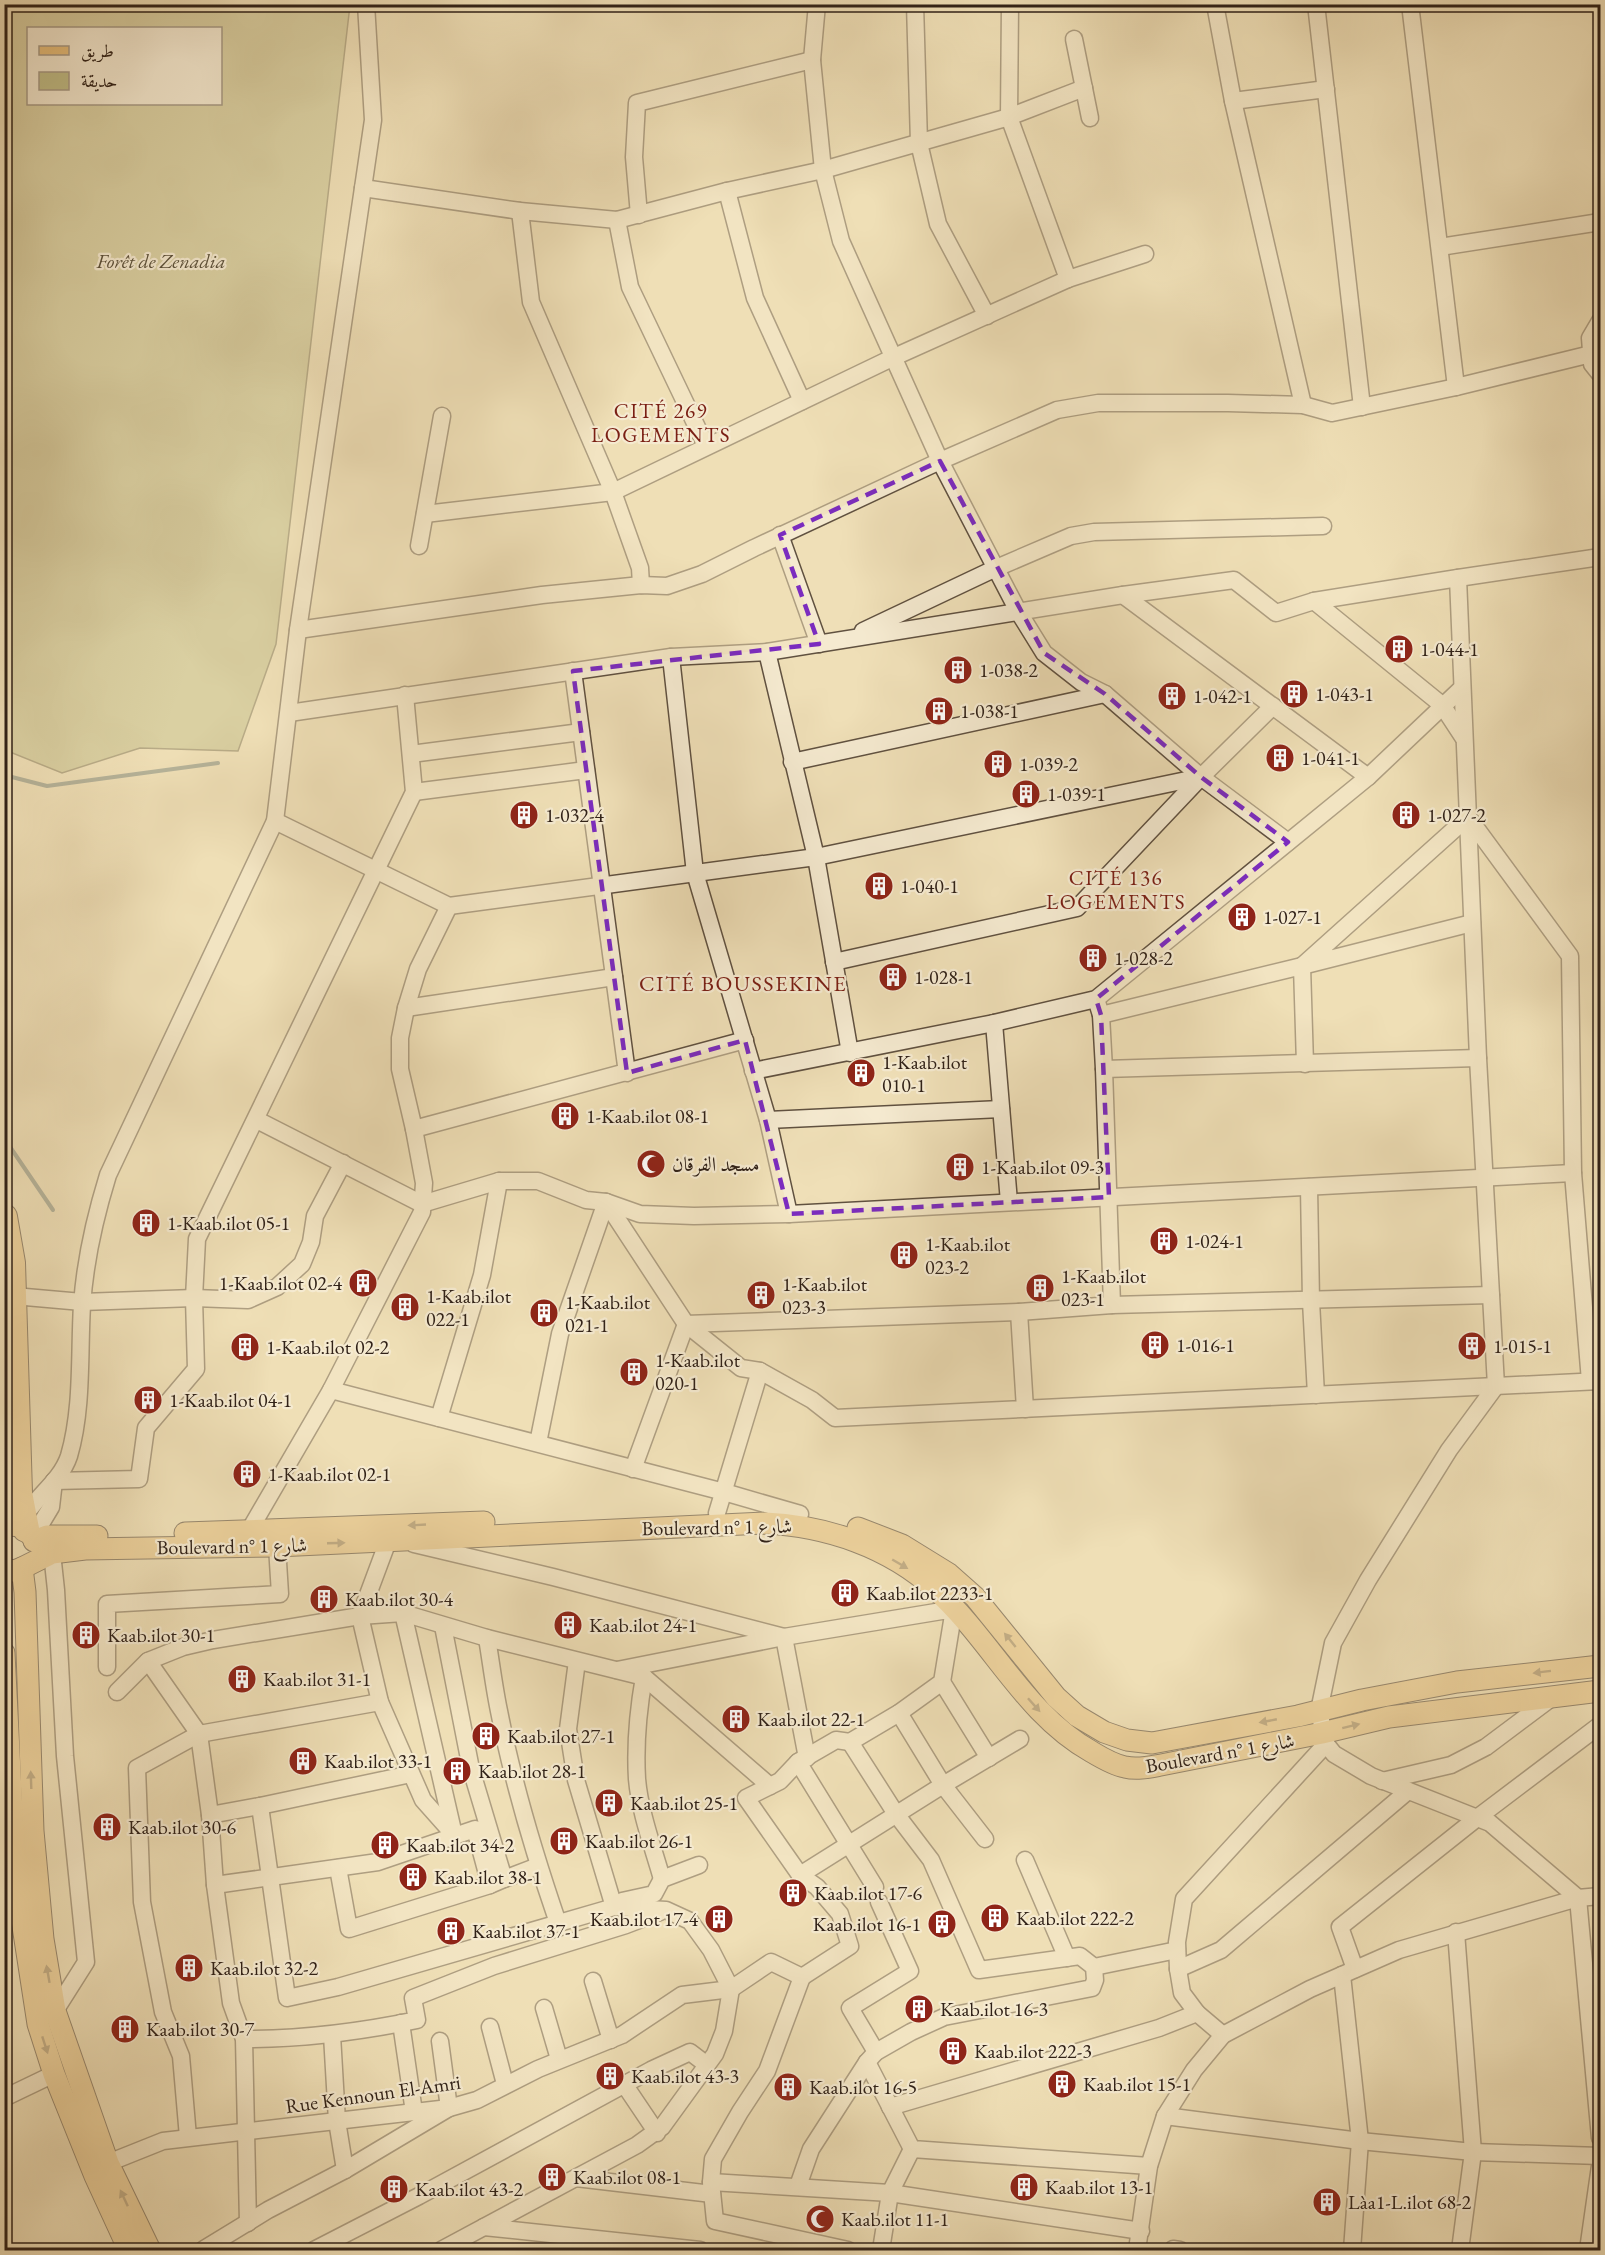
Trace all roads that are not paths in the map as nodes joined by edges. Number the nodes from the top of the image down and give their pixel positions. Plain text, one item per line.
1 (366, 4) edge
2 (817, 4) edge
3 (915, 4) edge
4 (1010, 4) edge
5 (1215, 4) edge
6 (1316, 4) edge
7 (1410, 4) edge
8 (1074, 39) dead end
9 (812, 60) junction
10 (1084, 88) junction
11 (1326, 88) junction
12 (1233, 101) junction
13 (1009, 117) junction
14 (1090, 118) dead end
15 (919, 143) junction
16 (823, 170) junction
17 (363, 188) junction
18 (727, 191) junction
19 (520, 211) junction
20 (639, 215) junction
21 (617, 220) junction
22 (1600, 222) edge
23 (1440, 247) junction
24 (1145, 254) dead end
25 (1068, 279) junction
26 (987, 316) junction
27 (1600, 321) edge
28 (1591, 354) junction
29 (892, 358) junction
30 (1600, 374) edge
31 (1456, 387) junction
32 (802, 401) junction
33 (1303, 405) junction
34 (1362, 407) junction
35 (442, 416) dead end
36 (706, 446) junction
37 (940, 461) junction
38 (613, 492) junction
39 (425, 514) junction
40 (1323, 525) dead end
41 (780, 535) junction
42 (419, 546) dead end
43 (1600, 557) edge
44 (994, 569) junction
45 (1458, 578) junction
46 (640, 585) junction
47 (1124, 595) junction
48 (1314, 601) junction
49 (1018, 611) junction
50 (298, 630) junction
51 (843, 640) junction
52 (819, 644) junction
53 (767, 652) junction
54 (671, 657) junction
55 (573, 671) junction
56 (1462, 688) junction
57 (1105, 694) junction
58 (405, 695) junction
59 (1442, 705) junction
60 (1273, 706) junction
61 (289, 712) junction
62 (581, 732) junction
63 (1464, 738) junction
64 (411, 754) junction
65 (792, 762) junction
66 (586, 770) junction
67 (1201, 777) junction
68 (1368, 777) junction
69 (414, 792) junction
70 (1467, 817) junction
71 (275, 821) junction
72 (1288, 842) junction
73 (816, 857) junction
74 (375, 870) junction
75 (695, 873) junction
76 (602, 885) junction
77 (449, 906) junction
78 (1472, 923) junction
79 (834, 962) junction
80 (1302, 966) junction
81 (614, 977) junction
82 (1099, 1007) junction
83 (406, 1008) junction
84 (994, 1023) junction
85 (745, 1040) junction
86 (850, 1053) junction
87 (1478, 1058) junction
88 (1305, 1064) junction
89 (1104, 1069) junction
90 (753, 1071) junction
91 (627, 1073) junction
92 (1001, 1109) junction
93 (257, 1120) junction
94 (768, 1120) junction
95 (414, 1129) junction
96 (343, 1163) junction
97 (1573, 1173) junction
98 (1484, 1178) junction
99 (499, 1181) junction
100 (1310, 1187) junction
101 (1109, 1197) junction
102 (606, 1202) junction
103 (1009, 1202) junction
104 (422, 1204) junction
105 (789, 1214) junction
106 (4, 1217) edge
107 (1491, 1295) junction
108 (14, 1296) junction
109 (194, 1299) junction
110 (1311, 1301) junction
111 (82, 1302) junction
112 (1112, 1305) junction
113 (1019, 1312) junction
114 (686, 1324) junction
115 (760, 1371) junction
116 (1595, 1381) edge
117 (1496, 1386) junction
118 (331, 1390) junction
119 (1316, 1395) junction
120 (1024, 1409) junction
121 (439, 1418) junction
122 (538, 1443) junction
123 (633, 1469) junction
124 (54, 1481) junction
125 (724, 1492) junction
126 (717, 1513) junction
127 (800, 1514) junction
128 (23, 1529) edge
129 (249, 1531) junction
130 (393, 1541) junction
131 (277, 1546) junction
132 (52, 1553) junction
133 (18, 1568) edge
134 (954, 1609) junction
135 (403, 1613) junction
136 (360, 1617) junction
137 (443, 1626) junction
138 (784, 1637) junction
139 (488, 1638) junction
140 (4, 1653) edge
141 (148, 1661) junction
142 (577, 1661) junction
143 (1600, 1666) edge
144 (107, 1667) dead end
145 (617, 1670) junction
146 (644, 1677) junction
147 (942, 1682) junction
148 (1600, 1691) edge
149 (117, 1692) dead end
150 (1555, 1695) junction
151 (380, 1702) junction
152 (1319, 1711) junction
153 (899, 1713) junction
154 (1600, 1725) edge
155 (199, 1734) junction
156 (1020, 1738) dead end
157 (1324, 1739) junction
158 (850, 1742) junction
159 (989, 1758) junction
160 (803, 1760) junction
161 (411, 1774) junction
162 (1382, 1781) junction
163 (943, 1785) junction
164 (770, 1786) junction
165 (1407, 1791) junction
166 (260, 1806) junction
167 (896, 1814) junction
168 (210, 1815) junction
169 (1477, 1818) junction
170 (454, 1836) junction
171 (985, 1839) dead end
172 (848, 1844) junction
173 (1025, 1860) dead end
174 (699, 1865) dead end
175 (538, 1866) junction
176 (338, 1868) junction
177 (800, 1875) junction
178 (270, 1877) junction
179 (662, 1879) junction
180 (497, 1882) junction
181 (215, 1885) junction
182 (1600, 1896) edge
183 (1578, 1898) junction
184 (614, 1905) junction
185 (666, 1910) junction
186 (558, 1923) junction
187 (1456, 1932) junction
188 (1177, 1950) junction
189 (1067, 1958) junction
190 (1094, 1967) junction
191 (1178, 1968) junction
192 (1349, 1972) junction
193 (802, 1977) junction
194 (593, 1981) dead end
195 (731, 1989) junction
196 (544, 2008) dead end
197 (55, 2011) junction
198 (1197, 2013) junction
199 (401, 2023) junction
200 (490, 2027) dead end
201 (332, 2035) junction
202 (1223, 2036) junction
203 (244, 2039) junction
204 (611, 2040) junction
205 (440, 2041) dead end
206 (872, 2057) junction
207 (559, 2059) junction
208 (707, 2065) junction
209 (54, 2074) junction
210 (505, 2084) junction
211 (624, 2084) junction
212 (4, 2098) edge
213 (890, 2107) junction
214 (449, 2108) junction
215 (414, 2112) junction
216 (1165, 2115) junction
217 (337, 2121) junction
218 (247, 2132) junction
219 (657, 2133) junction
220 (188, 2137) junction
221 (1600, 2138) edge
222 (1360, 2141) junction
223 (912, 2149) junction
224 (1473, 2152) junction
225 (1600, 2156) edge
226 (108, 2163) junction
227 (1149, 2166) junction
228 (1600, 2166) edge
229 (345, 2170) junction
230 (576, 2178) junction
231 (798, 2186) junction
232 (712, 2188) junction
233 (890, 2193) junction
234 (248, 2223) junction
235 (484, 2227) junction
236 (1141, 2231) junction
237 (129, 2250) edge
238 (150, 2250) edge
239 (205, 2250) edge
240 (314, 2250) edge
241 (441, 2250) edge
242 (700, 2250) edge
243 (848, 2250) edge
244 (881, 2250) edge
245 (1137, 2250) edge
246 (1352, 2250) edge
247 (1460, 2250) edge
248 (1588, 2250) edge

1 - 17 street
2 - 9 street
3 - 15 street
4 - 13 street
5 - 12 street
6 - 11 street
7 - 23 street
8 - 10 street
9 - 16 street
9 - 20 street
10 - 13 street
10 - 14 street
11 - 12 street
11 - 34 street
12 - 33 street
13 - 15 street
13 - 25 street
15 - 16 street
15 - 26 street
16 - 18 street
16 - 29 street
17 - 19 street
17 - 50 street
18 - 20 street
18 - 32 street
19 - 21 street
19 - 38 street
20 - 21 street
21 - 36 street
22 - 23 street
23 - 31 street
24 - 25 street
25 - 26 street
26 - 29 street
27 - 28 street
28 - 30 street
28 - 31 street
29 - 32 street
29 - 37 street
31 - 34 street
32 - 36 street
33 - 34 street
33 - 37 street
35 - 39 street
36 - 38 street
37 - 41 street
37 - 44 street
38 - 39 street
38 - 46 street
39 - 42 street
40 - 44 street
41 - 46 street
41 - 52 street
43 - 45 street
44 - 49 street
44 - 51 street
45 - 48 street
45 - 56 street
46 - 50 street
47 - 48 street
47 - 49 street
47 - 60 street
48 - 59 street
49 - 51 street
49 - 57 street
50 - 61 street
51 - 52 street
52 - 53 street
53 - 54 street
53 - 65 street
54 - 55 street
54 - 75 street
55 - 58 street
55 - 62 street
56 - 59 street
56 - 63 street
57 - 65 street
57 - 67 street
58 - 61 street
58 - 64 street
59 - 63 street
59 - 68 street
60 - 67 street
60 - 68 street
61 - 71 street
62 - 64 street
62 - 66 street
63 - 70 street
64 - 69 street
65 - 73 street
66 - 69 street
66 - 76 street
67 - 72 street
67 - 73 street
67 - 79 street
68 - 72 street
69 - 74 street
70 - 78 street
70 - 80 street
70 - 97 street
71 - 74 street
71 - 111 street
72 - 82 street
73 - 75 street
73 - 79 street
74 - 77 street
74 - 93 street
75 - 76 street
75 - 85 street
76 - 77 street
76 - 81 street
77 - 83 street
78 - 80 street
78 - 87 street
79 - 86 street
80 - 82 street
80 - 88 street
81 - 83 street
81 - 91 street
82 - 84 street
82 - 89 street
83 - 95 street
84 - 86 street
84 - 92 street
85 - 90 street
85 - 91 street
86 - 90 street
87 - 88 street
87 - 98 street
88 - 89 street
89 - 101 street
90 - 94 street
91 - 95 street
92 - 94 street
92 - 103 street
93 - 96 street
93 - 109 street
94 - 105 street
95 - 104 street
96 - 104 street
96 - 109 street
97 - 98 street
97 - 116 street
98 - 100 street
98 - 107 street
99 - 102 street
99 - 104 street
99 - 121 street
100 - 101 street
100 - 110 street
101 - 103 street
101 - 112 street
102 - 105 street
102 - 114 street
102 - 122 street
103 - 105 street
104 - 118 street
106 - 108 highway
107 - 110 street
107 - 117 street
108 - 111 street
108 - 128 highway
109 - 111 street
109 - 124 street
110 - 112 street
110 - 119 street
111 - 124 street
112 - 113 street
113 - 114 street
113 - 120 street
114 - 115 street
114 - 123 street
115 - 120 street
115 - 125 street
116 - 117 street
117 - 119 street
117 - 152 street
118 - 121 street
118 - 129 street
119 - 120 street
121 - 122 street
122 - 123 street
123 - 125 street
124 - 128 street
124 - 128 street
125 - 126 street
125 - 127 street
126 - 127 main road, Boulevard n° شارع 1
126 -> 129 main road, Boulevard n° شارع 1
152 -> 127 main road, Boulevard n° شارع 1
128 - 129 main road, Boulevard n° شارع 1
128 - 133 main road
131 -> 130 main road, Boulevard n° شارع 1
130 -> 134 main road, Boulevard n° شارع 1
130 - 136 street
130 - 138 street
131 - 132 main road, Boulevard n° شارع 1
131 - 144 street
132 - 133 main road, Boulevard n° شارع 1
132 - 197 street
197 -> 133 main road
134 - 138 street
134 - 147 street
134 -> 157 main road, Boulevard n° شارع 1
135 - 136 street
135 - 137 street
135 - 170 street
136 - 141 street
136 - 151 street
137 - 139 street
137 - 180 street
138 - 145 street
138 - 160 street
139 - 142 street
139 - 175 street
140 -> 209 main road
141 - 149 street
141 - 155 street
142 - 145 street
142 - 184 street
143 -> 152 main road, Boulevard n° شارع 1
145 - 146 street
146 - 164 street
146 - 179 street
147 - 153 street
147 - 159 street
148 - 150 main road, Boulevard n° شارع 1
157 -> 150 main road, Boulevard n° شارع 1
150 - 162 street
151 - 155 street
151 - 161 street
152 - 157 street
153 - 158 street
153 - 163 street
154 - 169 street
155 - 168 street
155 - 220 street
156 - 159 street
157 - 162 street
157 - 188 street
158 - 160 street
158 - 167 street
159 - 163 street
160 - 164 street
160 - 172 street
161 - 166 street
161 - 170 street
162 - 165 street
163 - 167 street
163 - 171 street
164 - 177 street
165 - 169 street
165 - 191 street
166 - 168 street
166 - 178 street
167 - 172 street
167 - 189 street
168 - 181 street
169 - 183 street
169 - 192 street
170 - 176 street
170 - 180 street
172 - 177 street
172 - 206 street
173 - 189 street
174 - 179 street
175 - 180 street
175 - 186 street
176 - 178 street
176 - 180 street
177 - 193 street
178 - 181 street
178 - 186 street
179 - 184 street
181 - 203 street
182 - 183 street
183 - 187 street
183 - 221 street
184 - 185 street
184 - 186 street
185 - 195 street
185 - 199 street
187 - 192 street
187 - 224 street
188 - 190 street
188 - 191 street
189 - 190 street
190 - 206 street
191 - 198 street
192 - 202 street
192 - 222 street
193 - 195 street
193 - 232 street
194 - 204 street
195 - 204 street, Rue Kennoun El-Amri
195 - 208 street
196 - 207 street
197 - 226 main road
198 - 202 street
198 - 213 street
199 - 201 street
199 - 215 street
200 - 210 street
201 - 203 street
201 - 217 street
202 - 216 street
203 - 218 street
204 - 207 street, Rue Kennoun El-Amri
205 - 214 street
206 - 213 street
206 - 231 street
207 - 210 street, Rue Kennoun El-Amri
208 - 211 street
208 - 219 street
209 - 212 street
209 - 237 main road
210 - 214 street, Rue Kennoun El-Amri
211 - 219 street
211 - 240 street
213 - 223 street
214 - 215 street, Rue Kennoun El-Amri
214 - 229 street
215 - 217 street, Rue Kennoun El-Amri
216 - 222 street
216 - 227 street
217 - 218 street, Rue Kennoun El-Amri
217 - 229 street
218 - 220 street, Rue Kennoun El-Amri
218 - 234 street
219 - 230 street
220 - 226 street, Rue Kennoun El-Amri
222 - 224 street
222 - 246 street
223 - 227 street
223 - 233 street
224 - 225 street
224 - 247 street
238 -> 226 main road
227 - 236 street
228 - 248 street
229 - 234 street
230 - 232 street
230 - 235 street
231 - 232 street
231 - 233 street
232 - 243 street
233 - 236 street
233 - 244 street
234 - 239 street
235 - 241 street
235 - 242 street
236 - 245 street

